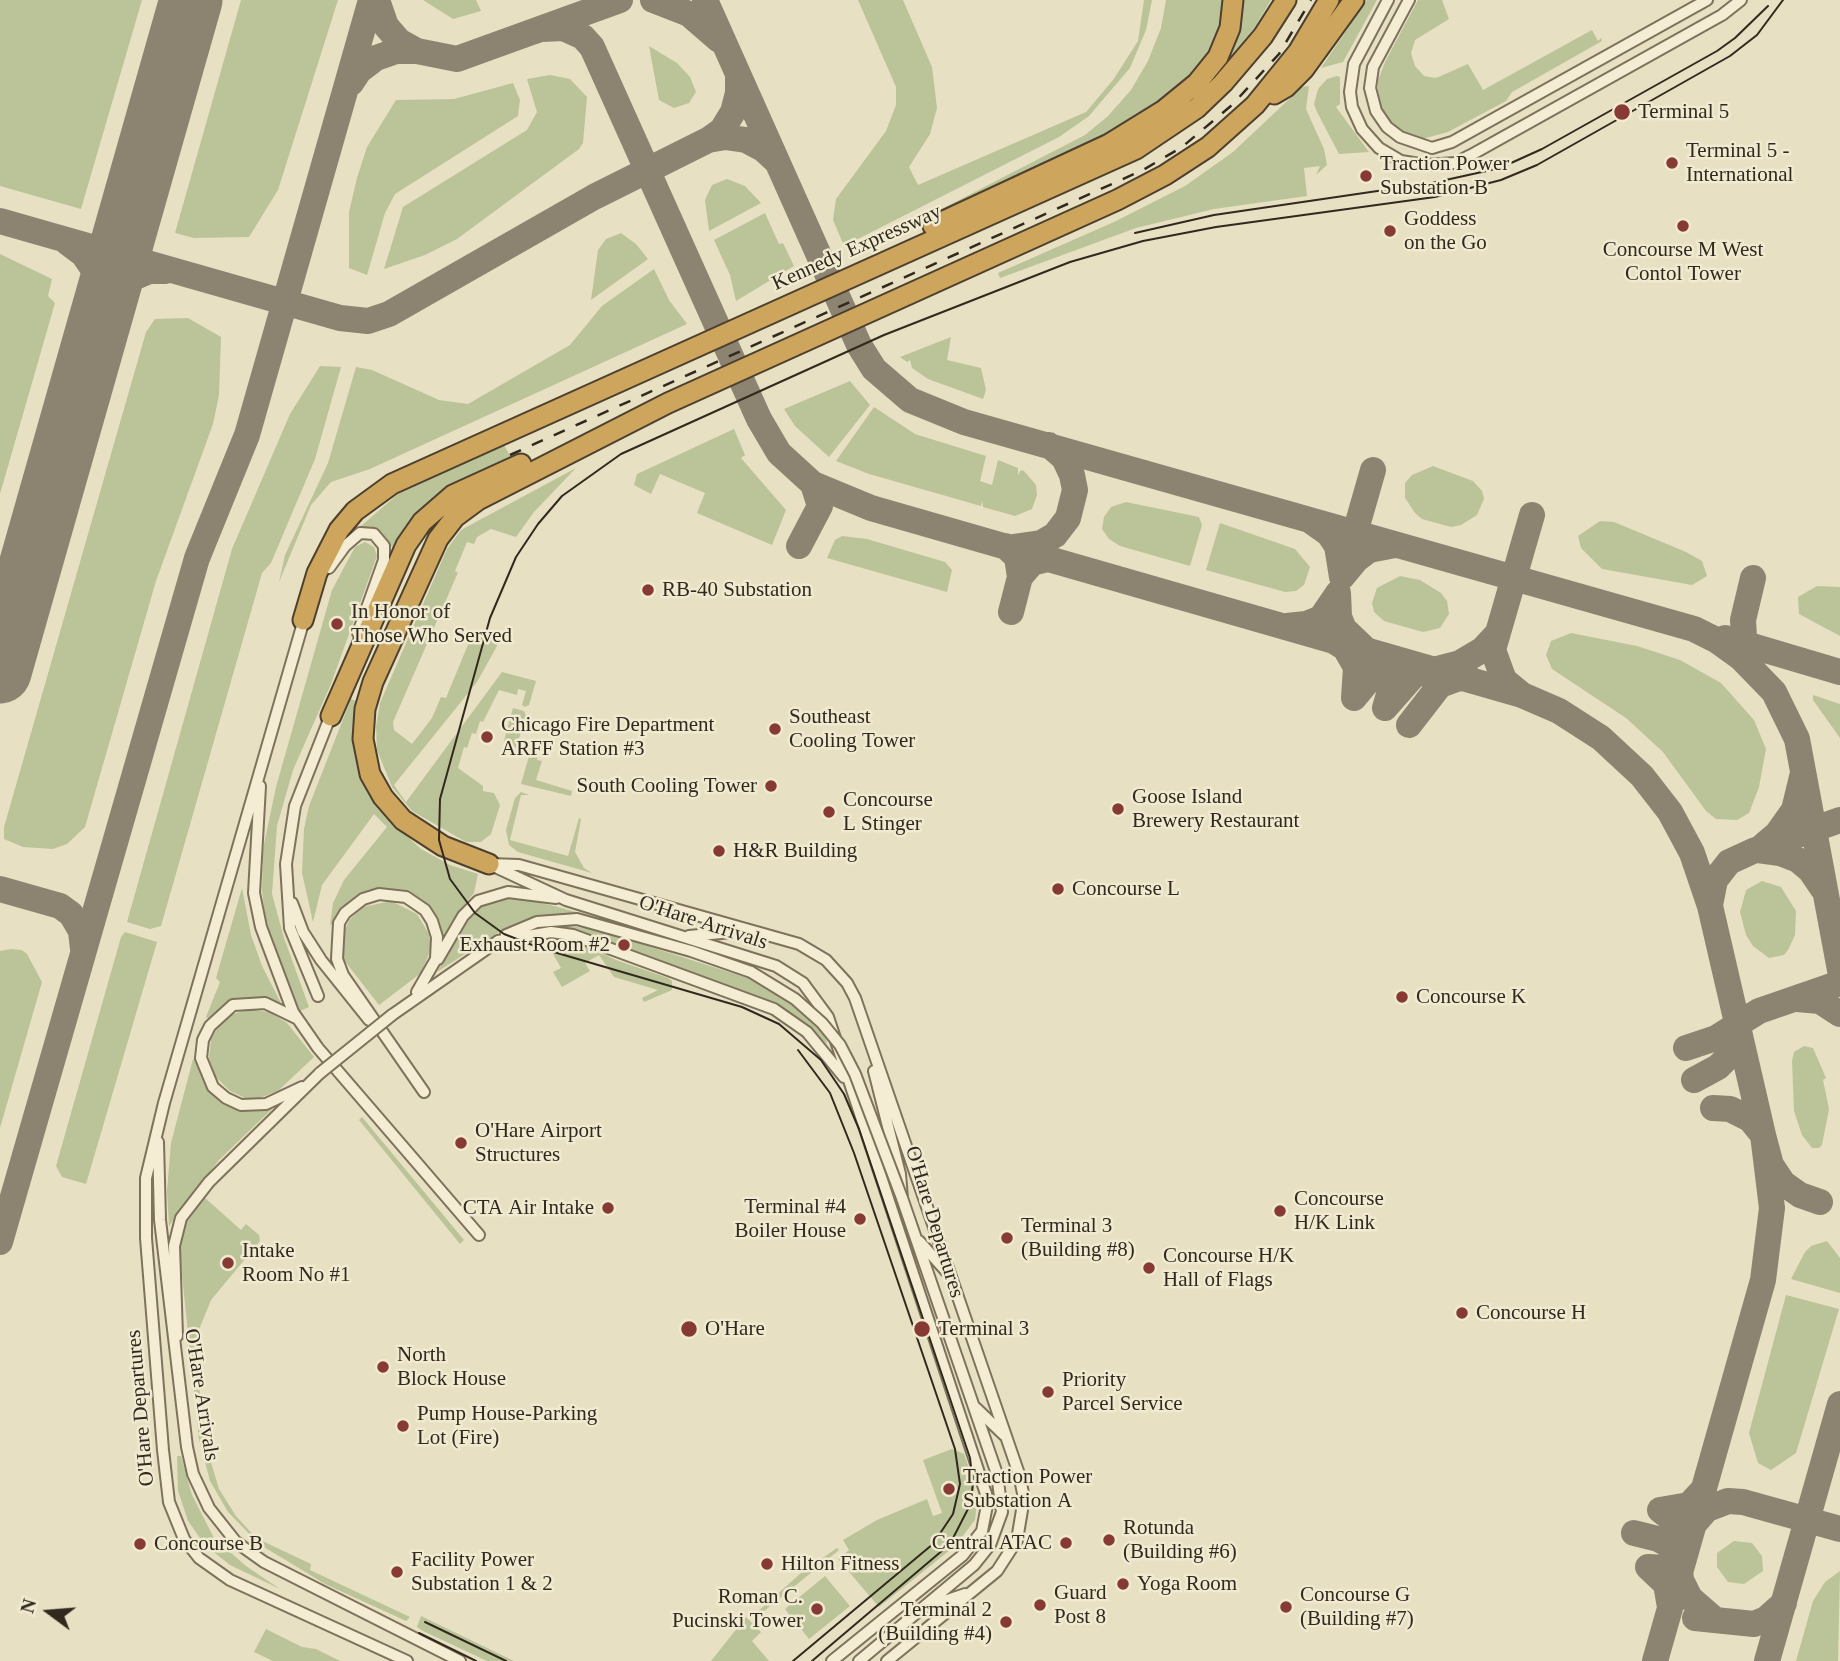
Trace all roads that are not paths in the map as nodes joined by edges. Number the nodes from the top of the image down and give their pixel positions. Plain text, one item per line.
1 (1233, 0) edge
2 (1286, 0) edge
3 (1329, 0) edge
4 (1354, 0) edge
5 (1388, 0) edge
6 (1409, 0) edge
7 (1707, 0) edge
8 (1741, 0) edge
9 (1255, 105) junction
10 (777, 308) junction
11 (626, 424) junction
12 (303, 620) junction
13 (331, 716) junction
14 (265, 752) junction
15 (286, 864) junction
16 (489, 864) junction
17 (566, 900) junction
18 (753, 930) junction
19 (682, 936) junction
20 (498, 941) junction
21 (431, 971) junction
22 (318, 996) dead end
23 (405, 1004) junction
24 (296, 1018) junction
25 (863, 1020) junction
26 (397, 1055) junction
27 (846, 1079) junction
28 (310, 1083) junction
29 (424, 1092) dead end
30 (158, 1125) junction
31 (902, 1198) junction
32 (479, 1235) dead end
33 (916, 1237) junction
34 (950, 1275) junction
35 (176, 1346) junction
36 (973, 1405) junction
37 (1006, 1437) junction
38 (973, 1592) junction
39 (924, 1608) junction
40 (407, 1661) edge
41 (460, 1661) edge
42 (832, 1661) edge
43 (859, 1661) edge
44 (887, 1661) edge

1 - 10 highway
2 - 10 highway, Kennedy Expressway
3 - 9 highway
4 - 9 highway
5 - 8 street
6 - 7 street
9 - 11 highway
10 - 12 highway, Kennedy Expressway
11 - 13 highway
11 - 16 highway
12 - 13 street
12 - 14 street
13 - 15 street
14 - 24 street
14 - 30 street
15 - 22 street
15 - 26 street
16 - 17 street, O'Hare Arrivals
16 - 18 street
17 - 19 street, O'Hare Arrivals
17 - 21 street
18 - 19 street
18 - 25 street
19 - 27 street, O'Hare Arrivals
20 - 23 street
20 - 27 street
20 - 31 street, bridge
21 - 23 street
21 - 26 street
23 - 28 street, bridge
24 - 28 street
24 - 32 street
25 - 31 street, O'Hare Departures, bridge
25 - 34 street
26 - 29 street
27 - 42 street, O'Hare Arrivals
28 - 35 street
30 - 35 street, O'Hare Arrivals
30 - 40 street, O'Hare Departures
31 - 33 street, O'Hare Departures
33 - 34 street
33 - 36 street, O'Hare Departures
34 - 37 street
35 - 41 street, O'Hare Arrivals
36 - 37 street
36 - 39 street, O'Hare Departures
37 - 38 street
38 - 39 street
38 - 44 street
39 - 43 street, O'Hare Departures

